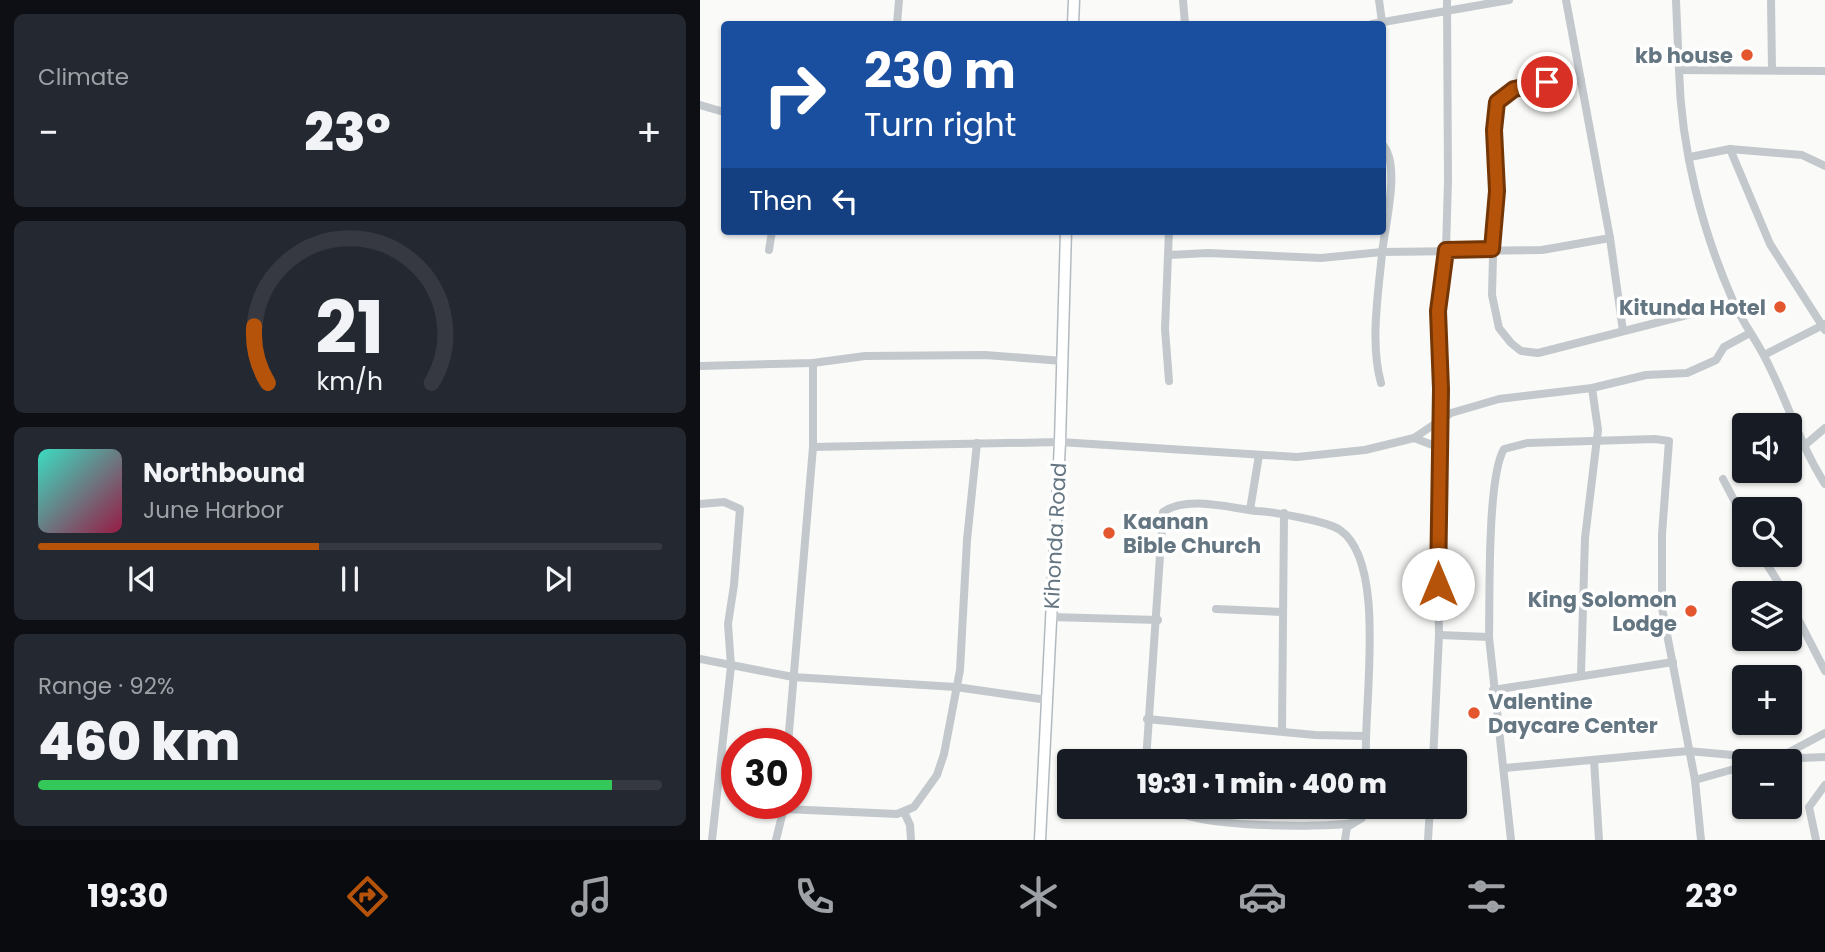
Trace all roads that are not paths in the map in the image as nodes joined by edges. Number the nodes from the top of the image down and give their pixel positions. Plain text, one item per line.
1 (899, 0) edge
2 (1074, 0) edge
3 (1183, 0) edge
4 (1379, 0) edge
5 (1509, 0) edge
6 (1566, 0) edge
7 (1676, 0) edge
8 (1771, 0) edge
9 (1447, 4) edge
10 (897, 21) edge
11 (1073, 21) edge
12 (1185, 21) edge
13 (1382, 21) edge
14 (1386, 21) edge
15 (1772, 69) junction
16 (1679, 70) junction
17 (1825, 71) edge
18 (1580, 80) junction
19 (700, 105) edge
20 (721, 111) edge
21 (1730, 149) junction
22 (1386, 156) edge
23 (1690, 157) junction
24 (1825, 166) edge
25 (1386, 216) edge
26 (771, 235) edge
27 (1066, 235) edge
28 (1169, 235) edge
29 (1384, 235) edge
30 (1610, 238) junction
31 (1492, 249) junction
32 (769, 250) dead end
33 (1446, 250) junction
34 (1382, 252) junction
35 (1169, 255) junction
36 (1734, 303) junction
37 (1824, 327) edge
38 (1623, 331) junction
39 (1750, 332) junction
40 (1764, 355) junction
41 (1063, 361) junction
42 (813, 363) junction
43 (700, 366) edge
44 (1169, 381) dead end
45 (1381, 383) dead end
46 (1592, 388) junction
47 (1439, 422) junction
48 (1825, 428) edge
49 (1414, 438) junction
50 (1060, 442) junction
51 (1595, 442) junction
52 (977, 443) junction
53 (1805, 445) junction
54 (813, 447) junction
55 (1438, 447) junction
56 (1259, 454) junction
57 (1723, 479) dead end
58 (1825, 484) edge
59 (1732, 497) edge
60 (700, 503) edge
61 (1250, 510) junction
62 (1284, 513) junction
63 (1216, 608) dead end
64 (1282, 612) junction
65 (1051, 617) junction
66 (1158, 620) junction
67 (1802, 626) edge
68 (1438, 635) junction
69 (1489, 637) junction
70 (700, 659) edge
71 (1674, 662) junction
72 (730, 666) junction
73 (1825, 671) edge
74 (1581, 676) junction
75 (793, 677) junction
76 (956, 687) junction
77 (1493, 690) junction
78 (1047, 700) junction
79 (1147, 719) junction
80 (789, 728) edge
81 (1282, 731) junction
82 (1825, 733) edge
83 (1365, 736) junction
84 (1146, 749) edge
85 (1366, 749) edge
86 (1433, 749) edge
87 (1795, 749) edge
88 (1688, 751) junction
89 (1732, 755) edge
90 (1825, 757) edge
91 (1802, 758) edge
92 (1594, 760) junction
93 (1504, 768) junction
94 (1732, 770) edge
95 (1695, 780) junction
96 (1825, 785) edge
97 (812, 809) edge
98 (904, 812) junction
99 (782, 819) edge
100 (1214, 819) edge
101 (1360, 819) edge
102 (1429, 819) edge
103 (1353, 823) junction
104 (712, 840) edge
105 (776, 840) edge
106 (911, 840) edge
107 (1040, 840) edge
108 (1345, 840) edge
109 (1428, 840) edge
110 (1511, 840) edge
111 (1599, 840) edge
112 (1700, 840) edge
113 (1816, 840) edge

1 - 10 street
2 - 11 street
3 - 12 street
4 - 13 street
5 - 9 street
6 - 18 street
7 - 16 street
8 - 15 street
9 - 14 street
9 - 33 street
15 - 16 street
15 - 17 street
16 - 23 street
18 - 30 street
18 - 31 street
19 - 20 street
21 - 23 street
21 - 24 street
21 - 37 street
22 - 25 street
23 - 36 street
26 - 32 street
27 - 41 street, Kihonda Road
28 - 35 street
29 - 34 street
30 - 31 street
30 - 38 street
31 - 33 street
31 - 38 street
33 - 34 street
33 - 47 street
34 - 35 street
34 - 45 street
35 - 44 street
36 - 38 street
36 - 39 street
37 - 40 street
39 - 40 street
39 - 46 street
40 - 53 street
41 - 42 street
41 - 50 street, Kihonda Road
42 - 43 street
42 - 54 street
46 - 47 street
46 - 51 street
47 - 49 street
47 - 55 street
48 - 53 street
49 - 55 street
49 - 56 street
50 - 52 street
50 - 56 street
50 - 65 street, Kihonda Road
51 - 69 street
51 - 71 street
51 - 74 street
52 - 54 street
52 - 76 street
53 - 58 street
54 - 75 street
55 - 68 street
56 - 61 street
57 - 59 street
60 - 72 street
61 - 62 street
61 - 66 street
62 - 64 street
62 - 83 street
63 - 64 street
64 - 81 street
65 - 66 street
65 - 78 street, Kihonda Road
66 - 79 street
67 - 73 street
68 - 69 street
68 - 86 street
69 - 77 street
70 - 72 street
71 - 74 street
71 - 88 street
72 - 75 street
72 - 104 street
74 - 77 street
75 - 76 street
75 - 80 street
76 - 78 street
76 - 98 street
77 - 93 street
78 - 107 street, Kihonda Road
79 - 81 street
79 - 84 street
81 - 83 street
82 - 87 street
83 - 85 street
88 - 89 street
88 - 92 street
88 - 95 street
90 - 91 street
92 - 93 street
92 - 111 street
93 - 110 street
94 - 95 street
95 - 112 street
96 - 113 street
97 - 98 street
98 - 106 street
99 - 105 street
100 - 103 street
101 - 103 street
102 - 109 street
103 - 108 street

